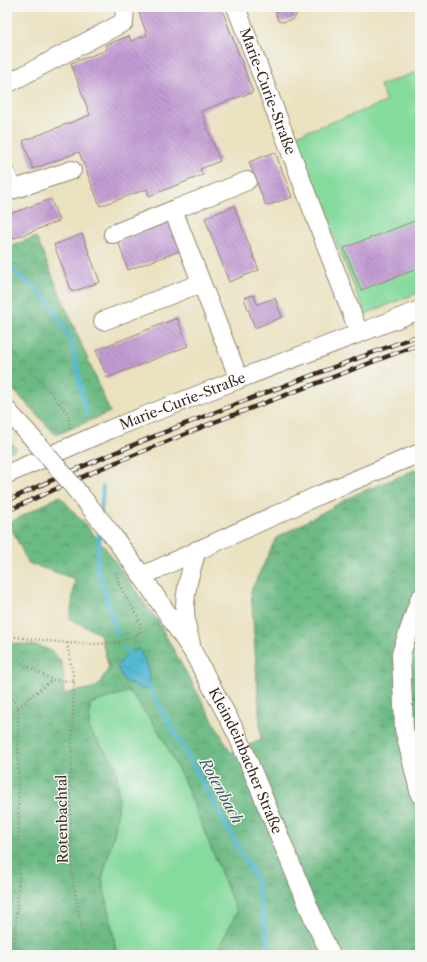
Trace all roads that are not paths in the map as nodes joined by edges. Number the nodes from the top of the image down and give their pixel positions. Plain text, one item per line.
1 (125, 7) edge
2 (236, 7) edge
3 (7, 84) edge
4 (72, 170) dead end
5 (7, 176) edge
6 (247, 181) dead end
7 (173, 210) junction
8 (113, 234) dead end
9 (201, 283) junction
10 (420, 310) edge
11 (103, 321) dead end
12 (359, 333) junction
13 (239, 379) junction
14 (7, 410) edge
15 (420, 453) edge
16 (7, 474) edge
17 (197, 550) junction
18 (142, 576) junction
19 (420, 598) edge
20 (192, 652) junction
21 (420, 794) edge
22 (331, 955) edge

1 - 3 street
2 - 12 street, Marie-Curie-Straße
4 - 5 street
6 - 7 street
7 - 8 street
7 - 9 street
9 - 11 street
9 - 13 street
10 - 12 street, Marie-Curie-Straße
12 - 13 street, Marie-Curie-Straße
13 - 16 street, Marie-Curie-Straße
14 - 18 street, Kleindeinbacher Straße, bridge
15 - 17 street
17 - 18 street
17 - 20 street
18 - 20 street, Kleindeinbacher Straße
19 - 21 street
20 - 22 street, Kleindeinbacher Straße

